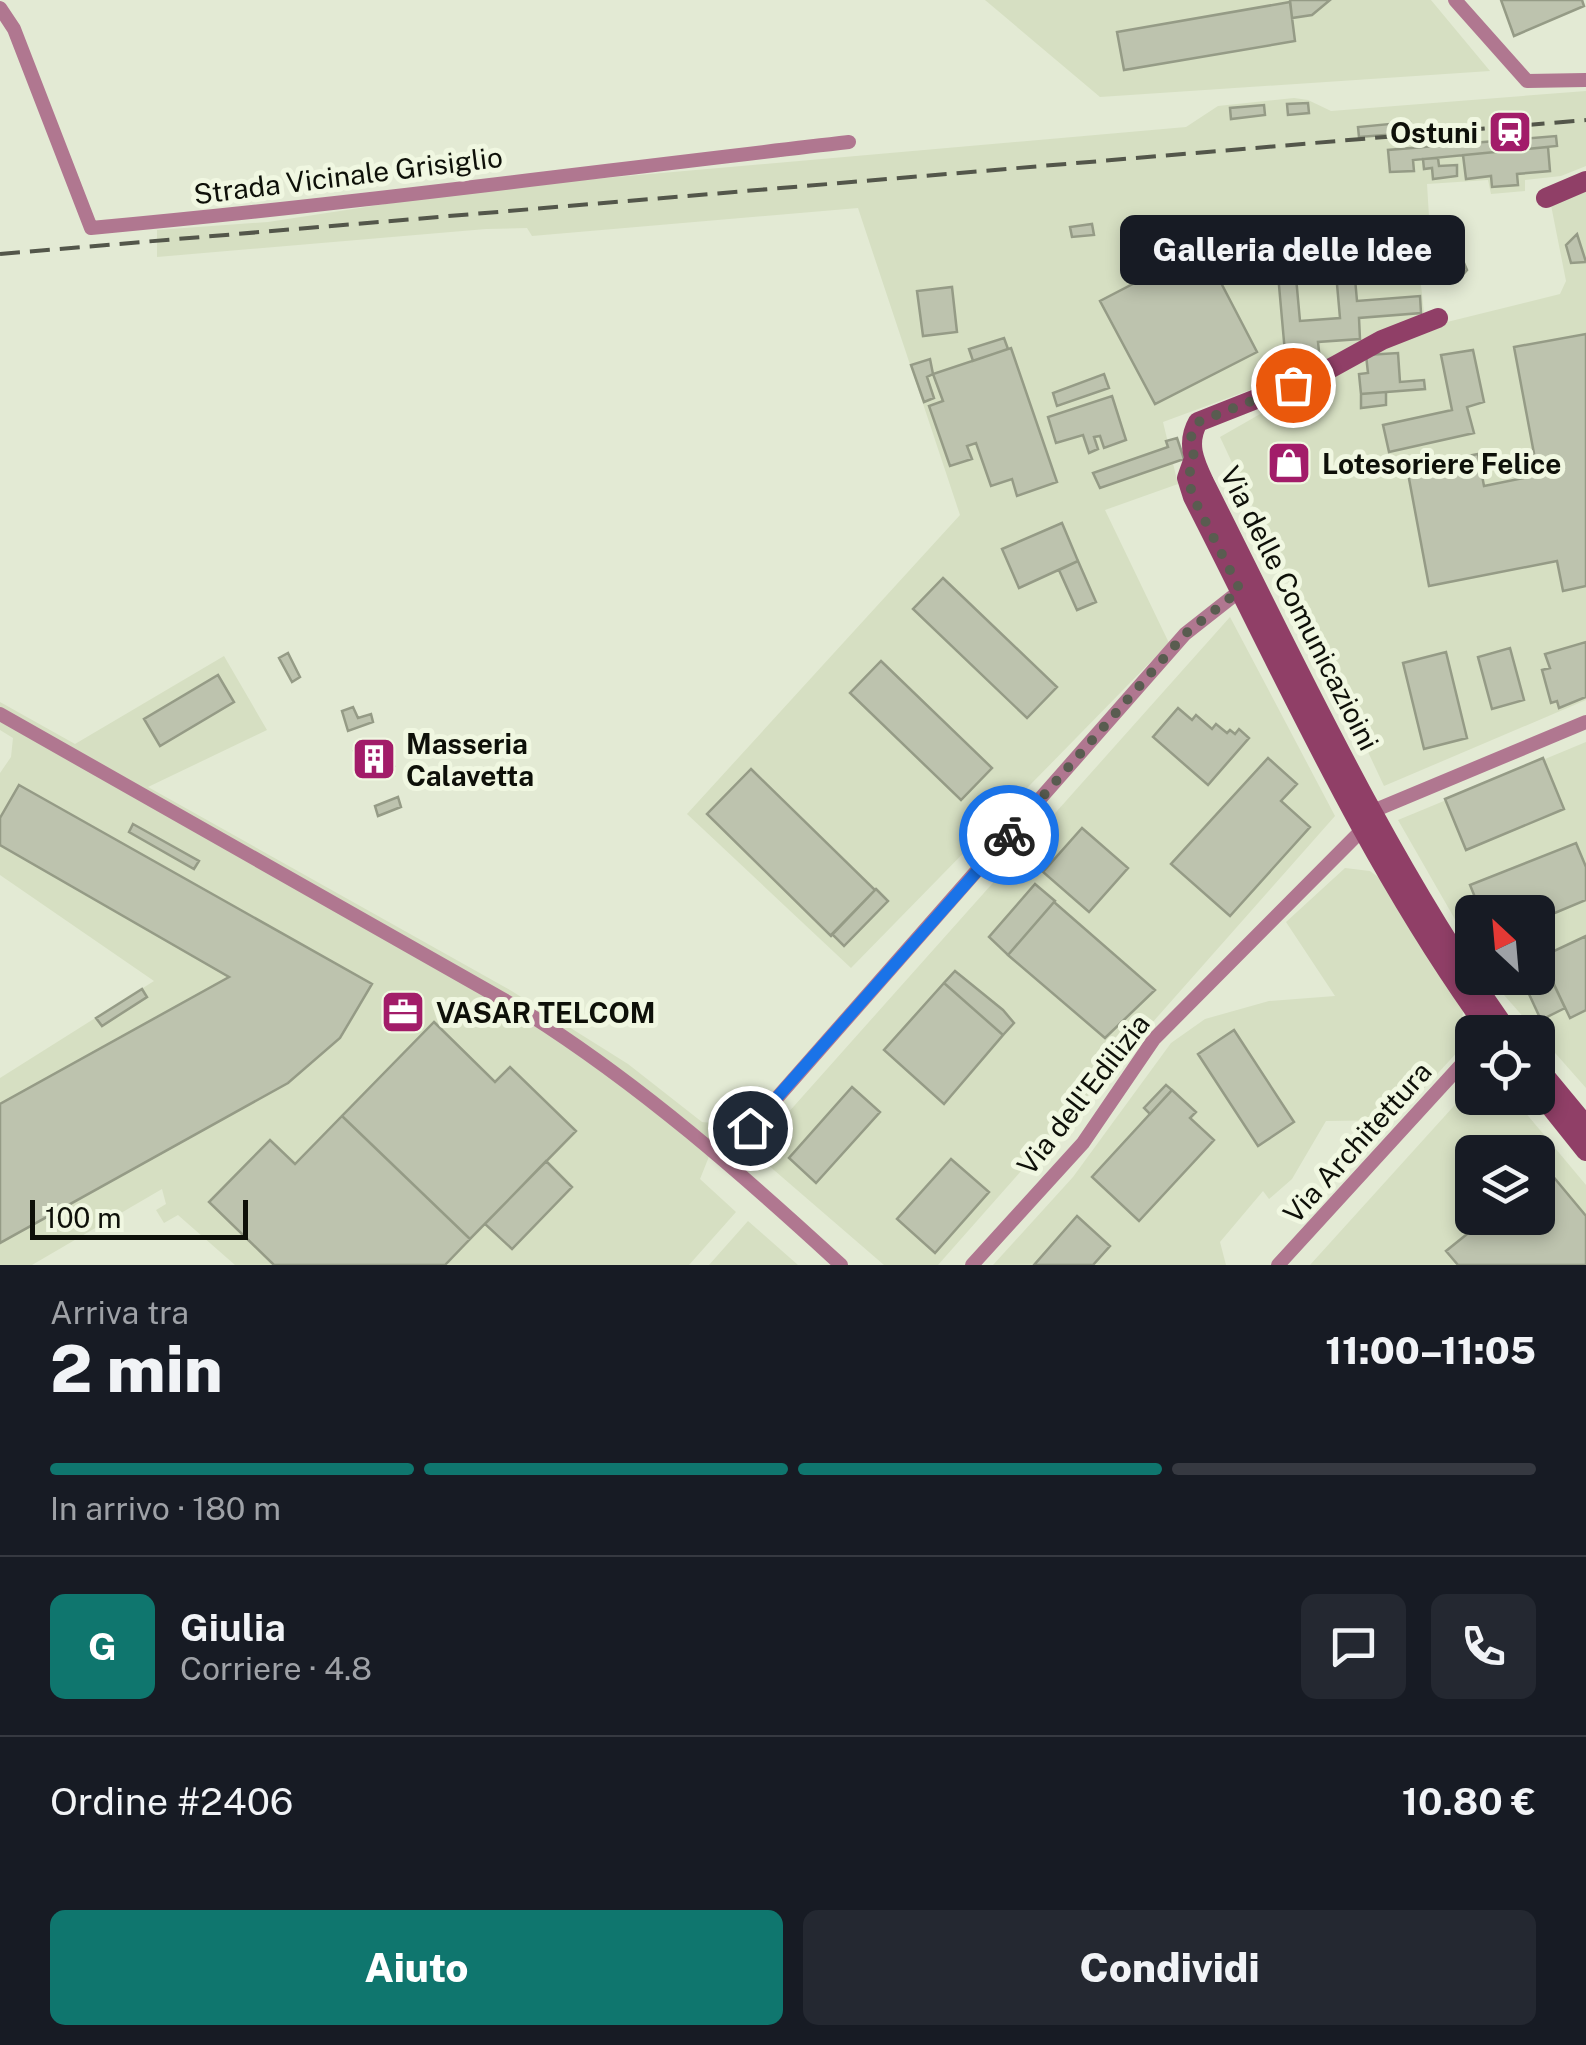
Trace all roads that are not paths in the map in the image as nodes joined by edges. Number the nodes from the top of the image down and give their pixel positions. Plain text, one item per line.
1 (1454, 0) edge
2 (0, 8) edge
3 (1586, 80) edge
4 (849, 142) dead end
5 (1586, 181) edge
6 (1546, 198) dead end
7 (1438, 318) dead end
8 (1247, 585) junction
9 (0, 714) edge
10 (1586, 722) edge
11 (1368, 820) junction
12 (1478, 1015) edge
13 (1496, 1015) edge
14 (1455, 1071) edge
15 (1555, 1089) edge
16 (1555, 1112) edge
17 (1586, 1126) edge
18 (1586, 1151) edge
19 (725, 1157) junction
20 (841, 1265) edge
21 (972, 1265) edge
22 (1278, 1265) edge

1 - 3 street
2 - 4 street, Strada Vicinale Grisiglio
5 - 6 street
7 - 8 street, Via delle Comunicazioini
8 - 11 street, Via delle Comunicazioini
8 - 19 street
9 - 19 street
10 - 11 street
11 - 12 street, Via delle Comunicazioini
11 - 13 street, Via delle Comunicazioini
11 - 21 street, Via dell'Edilizia
14 - 22 street, Via Architettura
15 - 17 street
16 - 18 street
19 - 20 street

